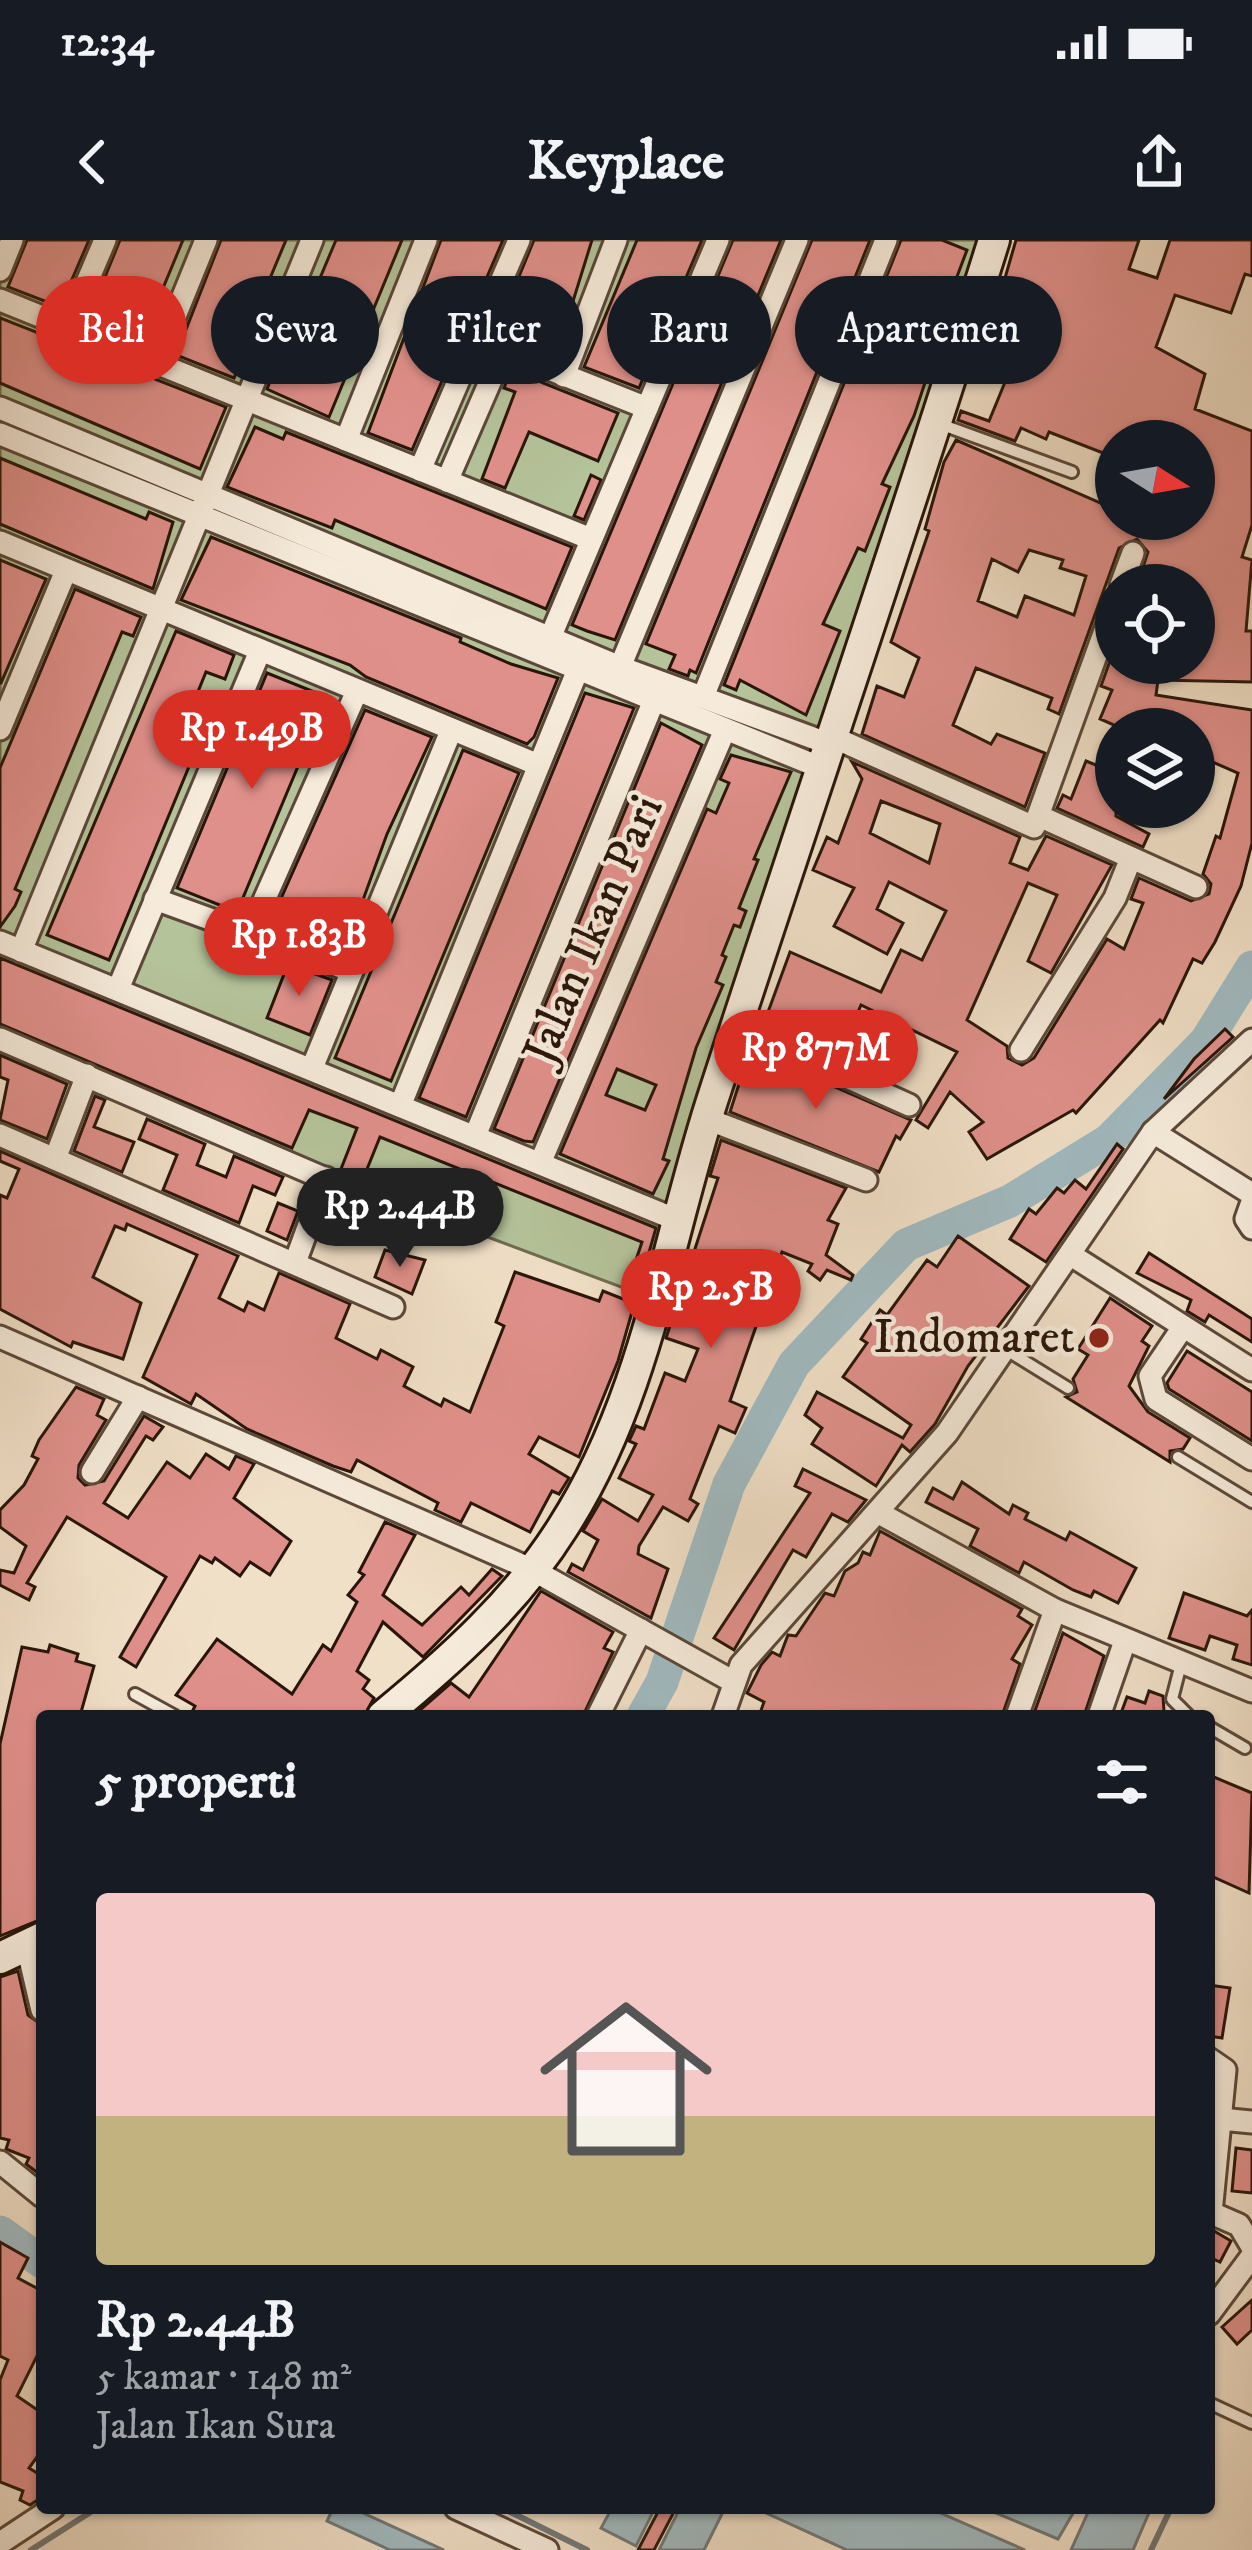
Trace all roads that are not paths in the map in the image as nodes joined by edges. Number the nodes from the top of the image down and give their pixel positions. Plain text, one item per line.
1 (12, 240) edge
2 (105, 240) edge
3 (206, 240) edge
4 (312, 240) edge
5 (426, 240) edge
6 (519, 240) edge
7 (616, 240) edge
8 (718, 240) edge
9 (796, 240) edge
10 (886, 240) edge
11 (994, 240) edge
12 (0, 270) edge
13 (90, 276) edge
14 (504, 276) edge
15 (187, 287) edge
16 (0, 300) edge
17 (36, 314) edge
18 (583, 326) edge
19 (187, 376) edge
20 (583, 383) edge
21 (457, 384) edge
22 (489, 384) edge
23 (246, 400) junction
24 (647, 408) junction
25 (9, 412) edge
26 (937, 423) junction
27 (5, 436) edge
28 (346, 440) junction
29 (420, 470) junction
30 (1072, 472) dead end
31 (446, 481) junction
32 (208, 496) junction
33 (198, 518) junction
34 (590, 539) junction
35 (0, 542) edge
36 (1133, 553) dead end
37 (1129, 564) edge
38 (65, 573) junction
39 (414, 594) junction
40 (158, 611) junction
41 (550, 638) junction
42 (260, 651) junction
43 (1095, 660) edge
44 (620, 667) junction
45 (577, 672) junction
46 (662, 682) junction
47 (357, 692) junction
48 (703, 697) junction
49 (653, 704) junction
50 (0, 729) edge
51 (451, 731) junction
52 (724, 732) junction
53 (830, 750) junction
54 (536, 764) junction
55 (1040, 816) junction
56 (1132, 858) junction
57 (1196, 887) dead end
58 (155, 899) junction
59 (250, 932) junction
60 (11, 946) edge
61 (352, 971) junction
62 (118, 989) junction
63 (736, 1027) junction
64 (0, 1039) edge
65 (1252, 1040) edge
66 (1021, 1049) dead end
67 (312, 1068) junction
68 (87, 1075) junction
69 (909, 1105) dead end
70 (400, 1106) junction
71 (706, 1119) junction
72 (0, 1135) edge
73 (475, 1136) junction
74 (1162, 1139) junction
75 (56, 1159) junction
76 (542, 1162) junction
77 (326, 1178) junction
78 (866, 1180) dead end
79 (1252, 1198) edge
80 (393, 1208) dead end
81 (676, 1220) junction
82 (1252, 1228) edge
83 (1074, 1257) junction
84 (296, 1260) junction
85 (393, 1307) dead end
86 (1183, 1327) junction
87 (0, 1337) edge
88 (1008, 1351) junction
89 (1252, 1370) edge
90 (1068, 1388) dead end
91 (138, 1397) junction
92 (1178, 1457) dead end
93 (1252, 1459) edge
94 (92, 1472) dead end
95 (1252, 1502) edge
96 (879, 1513) junction
97 (533, 1570) junction
98 (1055, 1610) junction
99 (648, 1634) junction
100 (1125, 1641) junction
101 (1181, 1664) junction
102 (732, 1681) junction
103 (1252, 1691) edge
104 (135, 1694) dead end
105 (164, 1710) edge
106 (390, 1710) edge
107 (602, 1710) edge
108 (725, 1710) edge
109 (1019, 1710) edge
110 (1102, 1710) edge
111 (1183, 1710) edge
112 (1215, 1730) edge
113 (1245, 1748) dead end
114 (23, 1948) edge
115 (36, 1990) edge
116 (1215, 2063) edge
117 (1220, 2119) junction
118 (1252, 2122) edge
119 (1215, 2141) edge
120 (0, 2162) edge
121 (36, 2191) edge
122 (1215, 2214) edge
123 (1251, 2244) edge
124 (1215, 2304) edge
125 (1215, 2405) edge
126 (1252, 2422) edge
127 (44, 2514) edge
128 (469, 2514) edge
129 (0, 2543) edge
130 (548, 2550) edge

1 - 12 street
2 - 13 street
3 - 15 street
4 - 23 street
5 - 28 street
6 - 14 street
7 - 18 street
8 - 24 street
9 - 44 street
10 - 48 street
11 - 26 street
16 - 17 street
19 - 23 street
20 - 24 street
21 - 29 street
22 - 31 street
23 - 28 street
23 - 32 street
24 - 34 street
25 - 27 street
25 - 32 street
26 - 30 lane
26 - 53 street
27 - 33 street
28 - 29 street
29 - 31 street
31 - 34 street
32 - 33 street
32 - 39 street
33 - 39 street
33 - 40 street
34 - 41 street
35 - 38 street
36 - 37 street
38 - 40 street
38 - 50 street
39 - 41 street
39 - 45 street
40 - 42 street
40 - 60 street
41 - 44 street
42 - 47 street
42 - 58 street
43 - 55 street
44 - 46 street
45 - 49 street
45 - 54 street
46 - 48 street
46 - 49 street
47 - 51 street
47 - 59 street
48 - 53 street
49 - 52 street
49 - 73 street
51 - 54 street
51 - 61 street
52 - 53 street
52 - 76 street, Jalan Ikan Pari
53 - 55 street
53 - 63 street
54 - 70 street
55 - 56 street
56 - 57 street
56 - 66 street
58 - 59 street
58 - 62 street
59 - 61 street
60 - 62 street
61 - 67 street
62 - 67 street
63 - 69 street
63 - 71 street
64 - 68 street
65 - 74 street
67 - 70 street
68 - 75 street
68 - 77 street
70 - 73 street
71 - 78 street
71 - 81 street
72 - 75 street
73 - 76 street
74 - 79 street
74 - 83 street
75 - 84 street
76 - 81 street
77 - 80 street
77 - 84 street
79 - 82 street
81 - 97 street
83 - 86 street
83 - 88 street
84 - 85 street
86 - 89 street
86 - 93 street
87 - 91 street
88 - 90 lane
88 - 96 street
91 - 94 street
91 - 97 street
92 - 95 lane
96 - 98 street
96 - 102 street
97 - 99 street
97 - 106 street
98 - 100 street
98 - 109 street
99 - 102 street
99 - 107 street
100 - 101 street
100 - 110 street
101 - 103 street
101 - 111 lane
102 - 108 street
104 - 105 lane
112 - 113 lane
114 - 115 street
116 - 117 street
117 - 118 street
117 - 119 street
120 - 121 street
122 - 123 street
123 - 124 street
125 - 126 lane
127 - 129 street
128 - 130 street

